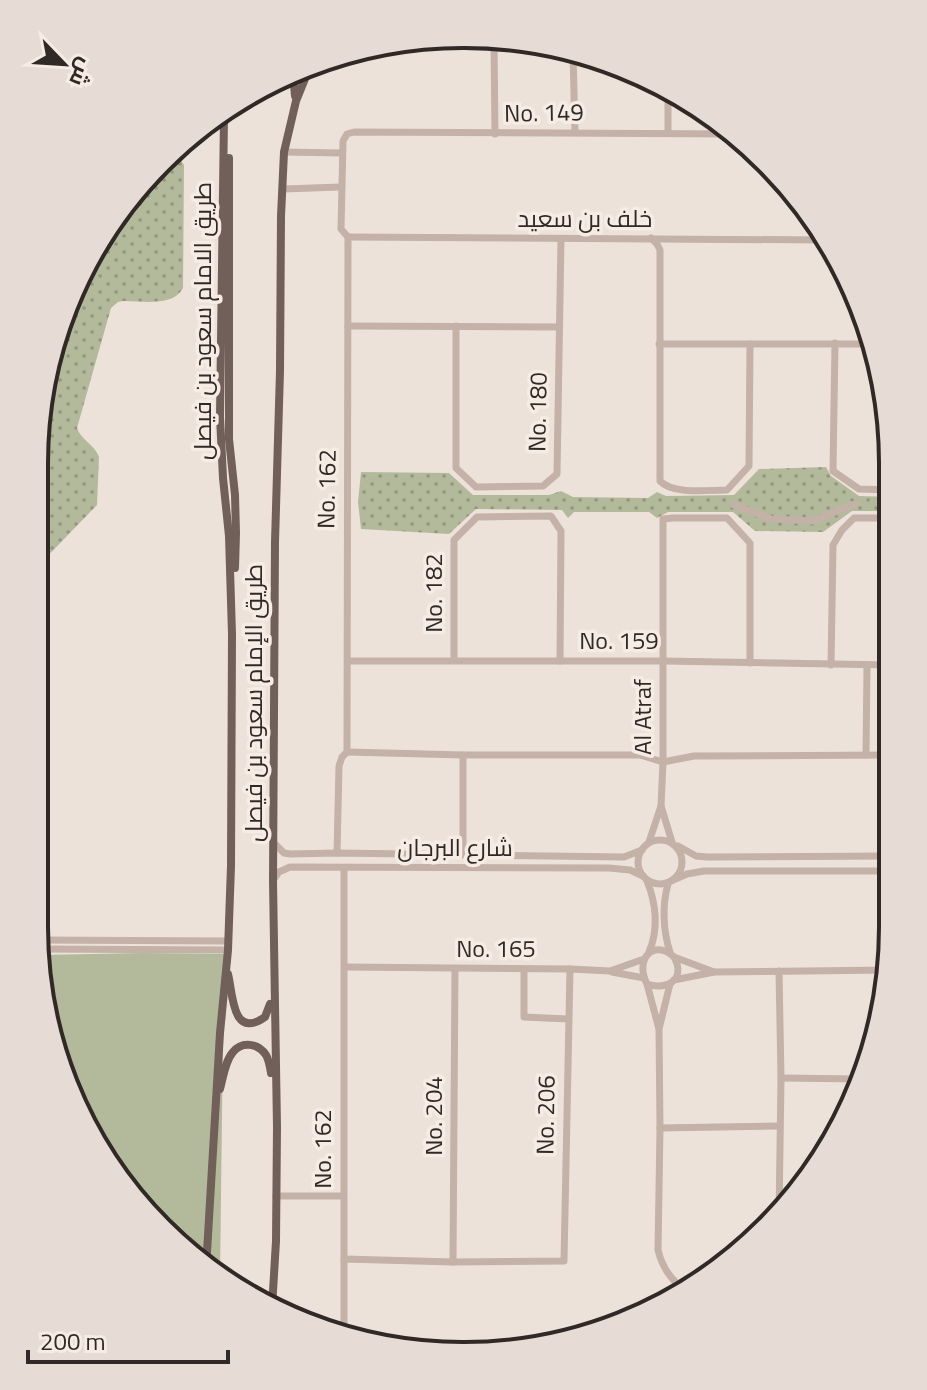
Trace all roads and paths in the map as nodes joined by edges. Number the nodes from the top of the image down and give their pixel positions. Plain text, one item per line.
1 (494, 49) edge
2 (573, 63) edge
3 (305, 80) edge
4 (294, 84) edge
5 (296, 101) junction
6 (668, 102) edge
7 (225, 124) edge
8 (224, 125) edge
9 (575, 132) junction
10 (668, 133) junction
11 (495, 134) junction
12 (716, 134) edge
13 (284, 152) junction
14 (341, 153) junction
15 (341, 187) junction
16 (283, 189) junction
17 (348, 237) junction
18 (651, 238) junction
19 (561, 239) junction
20 (813, 240) edge
21 (348, 326) junction
22 (456, 326) junction
23 (559, 327) junction
24 (835, 343) junction
25 (659, 344) junction
26 (750, 344) junction
27 (861, 344) edge
28 (223, 478) joint
29 (879, 490) edge
30 (855, 504) dead end
31 (734, 505) dead end
32 (879, 518) edge
33 (231, 602) junction
34 (454, 660) junction
35 (348, 661) junction
36 (560, 661) junction
37 (663, 661) junction
38 (750, 663) junction
39 (831, 665) junction
40 (867, 665) junction
41 (879, 665) edge
42 (347, 752) junction
43 (463, 755) junction
44 (866, 755) junction
45 (879, 755) edge
46 (663, 762) junction
47 (661, 806) junction
48 (649, 842) junction
49 (274, 843) junction
50 (675, 844) junction
51 (642, 850) junction
52 (337, 853) junction
53 (463, 854) junction
54 (879, 856) edge
55 (344, 868) junction
56 (879, 871) edge
57 (645, 878) junction
58 (273, 881) junction
59 (670, 882) junction
60 (49, 940) edge
61 (228, 946) junction
62 (49, 949) edge
63 (672, 954) junction
64 (646, 956) junction
65 (345, 967) junction
66 (226, 968) junction
67 (455, 969) junction
68 (524, 969) junction
69 (570, 969) junction
70 (876, 970) edge
71 (610, 971) junction
72 (779, 971) junction
73 (714, 972) junction
74 (646, 981) junction
75 (672, 982) junction
76 (274, 991) junction
77 (568, 1019) junction
78 (659, 1029) junction
79 (781, 1078) junction
80 (850, 1079) edge
81 (215, 1105) junction
82 (276, 1110) junction
83 (779, 1126) junction
84 (660, 1128) junction
85 (276, 1196) junction
86 (343, 1196) junction
87 (779, 1196) edge
88 (207, 1253) edge
89 (344, 1259) junction
90 (453, 1262) junction
91 (676, 1283) edge
92 (273, 1295) edge
93 (344, 1324) edge

1 - 11 street
2 - 9 street
3 - 5 main road
4 - 5 main road
5 - 13 main road, طريق الإمام سعود بن فيصل
6 - 10 street
7 - 33 main road, طريق الإمام سعود بن فيصل
8 - 28 main road, طريق الامام سعود بن فيصل
9 - 10 street, No. 149
9 - 11 street, No. 149
10 - 12 street, No. 149
11 - 14 street, No. 149
13 - 14 street
13 - 16 main road, طريق الإمام سعود بن فيصل
14 - 15 street, No. 162
15 - 16 street
15 - 17 street, No. 162
16 - 49 main road, طريق الإمام سعود بن فيصل
17 - 19 street, خلف بن سعيد
17 - 21 street, No. 162
18 - 19 street, خلف بن سعيد
18 - 20 street, خلف بن سعيد
18 - 25 street
19 - 23 street, No. 180
21 - 22 street
21 - 35 street, No. 162
22 - 23 street
22 - 23 street, No. 180
24 - 26 street
24 - 27 street
24 - 29 street
25 - 26 street
25 - 26 street
28 - 33 main road, طريق الإمام سعود بن فيصل
30 - 31 street
32 - 39 street
33 - 61 main road, طريق الإمام سعود بن فيصل
34 - 35 street, No. 159
34 - 36 street, No. 159
34 - 36 street, No. 182
35 - 42 street, No. 162
36 - 37 street, No. 159
37 - 38 street, No. 159
37 - 38 street, Al Atraf
37 - 46 street, Al Atraf
38 - 39 street, No. 159
39 - 40 street, No. 159
40 - 41 street, No. 159
40 - 44 street
42 - 43 street
42 - 52 street, No. 162
43 - 46 street
43 - 53 street
44 - 45 street
44 - 46 street
46 - 47 street, Al Atraf
47 - 48 street
47 - 50 street
48 - 50 street
48 - 51 street
49 - 52 street, شارع البرجان
49 - 58 main road, طريق الإمام سعود بن فيصل
50 - 54 street
50 - 59 street
51 - 53 street, شارع البرجان
51 - 57 street
52 - 53 street, شارع البرجان
55 - 57 street, شارع البرجان
55 - 58 street, شارع البرجان
55 - 65 street, No. 162
56 - 59 street, شارع البرجان
57 - 59 street, شارع البرجان
57 - 64 street
58 - 76 main road, طريق الإمام سعود بن فيصل
59 - 63 street
60 - 61 street
61 - 62 street
61 - 66 main road, طريق الإمام سعود بن فيصل
63 - 64 street
63 - 73 street
63 - 75 street
64 - 71 street, No. 165
64 - 74 street
65 - 67 street, No. 165
65 - 86 street, No. 162
66 - 76 main road
66 - 81 main road, طريق الإمام سعود بن فيصل
67 - 68 street, No. 165
67 - 90 street, No. 204
68 - 69 street, No. 165
68 - 77 street
69 - 71 street, No. 165
69 - 77 street, No. 206
70 - 72 street
71 - 74 street
72 - 73 street
72 - 79 street
73 - 75 street
74 - 75 street
74 - 78 street
75 - 78 street
76 - 82 main road, طريق الإمام سعود بن فيصل
77 - 90 street, No. 206
78 - 84 street
79 - 80 street
79 - 83 street
81 - 82 main road
81 - 88 main road, طريق الإمام سعود بن فيصل
82 - 85 main road, طريق الإمام سعود بن فيصل
83 - 84 street
83 - 87 street
84 - 91 street
85 - 86 street
85 - 92 main road, طريق الإمام سعود بن فيصل
86 - 89 street, No. 162
89 - 90 street
89 - 93 street, No. 162

